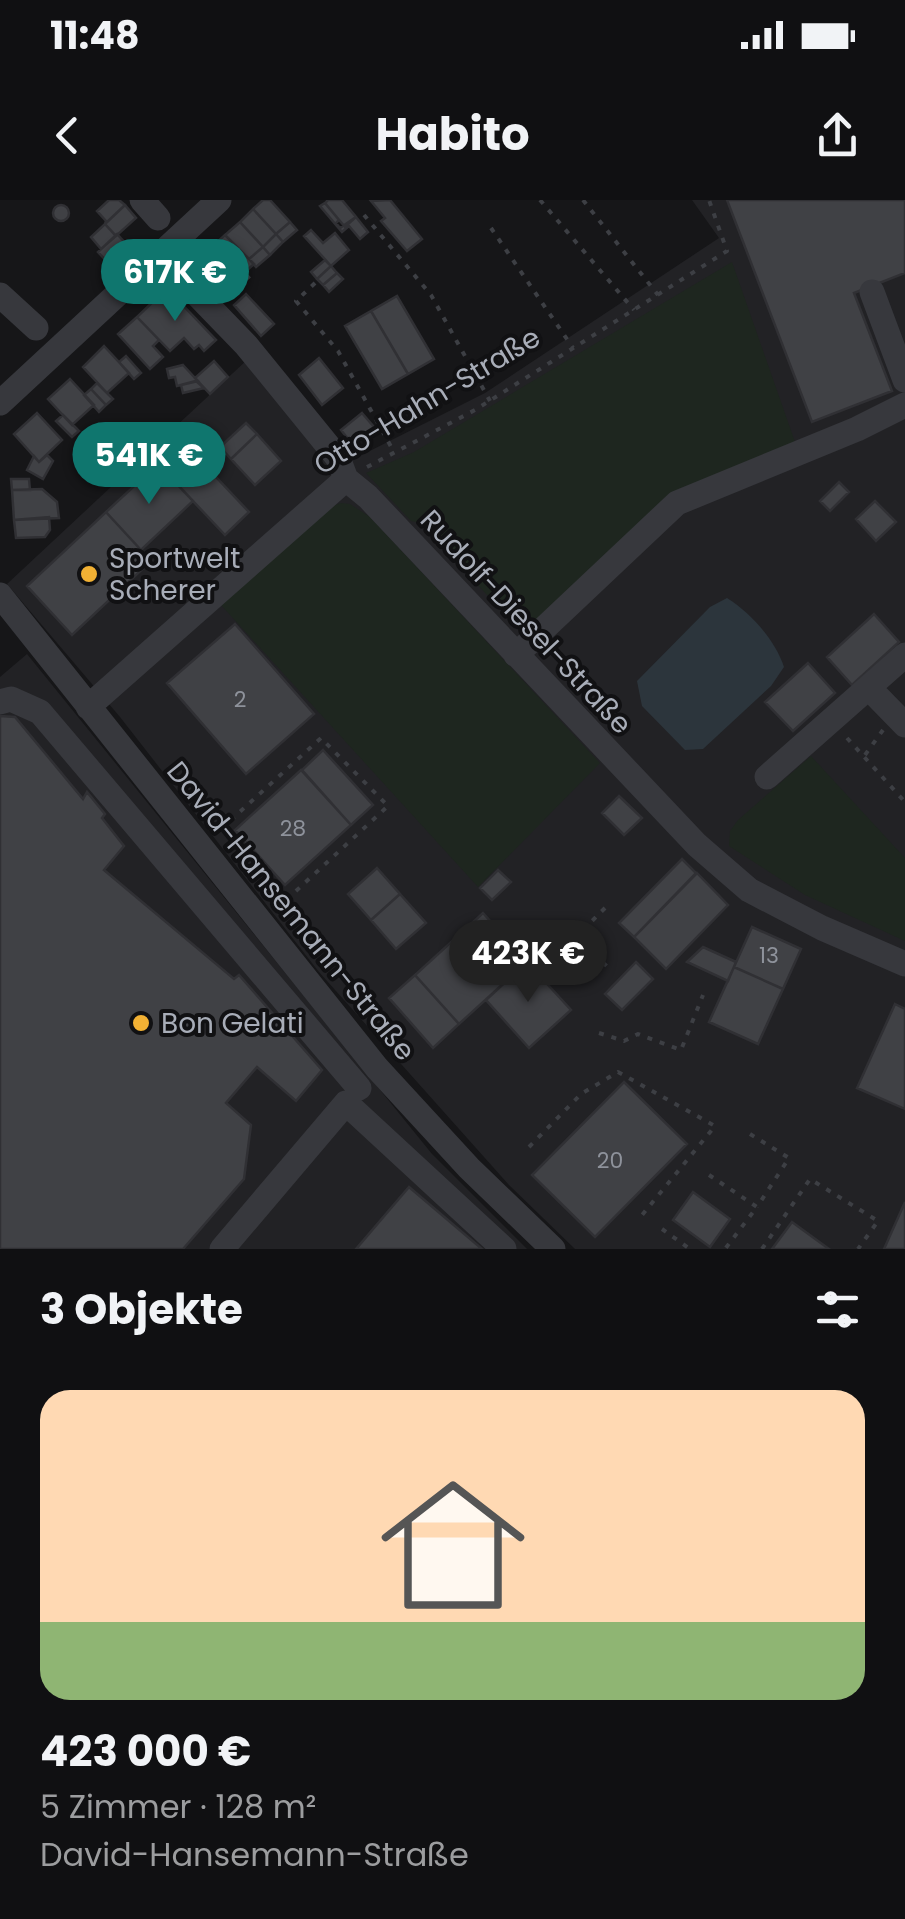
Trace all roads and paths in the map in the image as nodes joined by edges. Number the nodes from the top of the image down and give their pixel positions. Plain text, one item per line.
1 (219, 200) edge
2 (540, 200) edge
3 (582, 200) edge
4 (709, 200) edge
5 (364, 214) dead end
6 (491, 228) dead end
7 (159, 255) junction
8 (251, 274) dead end
9 (315, 283) dead end
10 (872, 292) dead end
11 (0, 295) edge
12 (658, 295) junction
13 (210, 308) junction
14 (634, 310) junction
15 (36, 328) dead end
16 (573, 348) junction
17 (905, 380) edge
18 (490, 401) junction
19 (0, 403) edge
20 (905, 406) edge
21 (394, 452) junction
22 (346, 479) junction
23 (0, 596) edge
24 (516, 655) junction
25 (905, 655) edge
26 (870, 688) junction
27 (0, 702) edge
28 (88, 707) junction
29 (900, 720) edge
30 (847, 738) dead end
31 (864, 756) junction
32 (767, 778) dead end
33 (905, 802) edge
34 (221, 829) dead end
35 (284, 903) dead end
36 (605, 908) dead end
37 (905, 964) edge
38 (612, 972) dead end
39 (703, 994) dead end
40 (598, 1033) dead end
41 (377, 1068) junction
42 (353, 1096) junction
43 (750, 1134) dead end
44 (529, 1146) dead end
45 (709, 1175) dead end
46 (757, 1207) junction
47 (638, 1220) dead end
48 (662, 1229) dead end
49 (222, 1249) edge
50 (504, 1249) edge
51 (553, 1249) edge
52 (690, 1249) edge
53 (726, 1249) edge
54 (762, 1249) edge
55 (858, 1249) edge

1 - 7 street
2 - 14 path
3 - 12 path
4 - 12 path, Otto-Hahn-Straße
5 - 18 path
6 - 16 path
7 - 13 street, Rudolf-Diesel-Straße
7 - 19 street
8 - 13 path
9 - 21 path
10 - 17 street
11 - 15 street
12 - 14 path, Otto-Hahn-Straße
13 - 22 street, Rudolf-Diesel-Straße
14 - 16 path, Otto-Hahn-Straße
16 - 18 path, Otto-Hahn-Straße
18 - 21 path, Otto-Hahn-Straße
20 - 24 street
21 - 22 path, Otto-Hahn-Straße
22 - 24 street, Rudolf-Diesel-Straße
22 - 28 street, Otto-Hahn-Straße
23 - 28 street, David-Hansemann-Straße
24 - 37 street, Rudolf-Diesel-Straße
25 - 26 street
26 - 29 street
26 - 32 street
27 - 42 street
28 - 41 street, David-Hansemann-Straße
29 - 31 path
30 - 31 path
31 - 33 path
34 - 35 path
36 - 38 path
39 - 40 path
41 - 42 street
41 - 51 street, David-Hansemann-Straße
42 - 49 street
42 - 50 street
43 - 46 path
44 - 47 path
45 - 46 path
46 - 53 path
48 - 52 path
54 - 55 path

